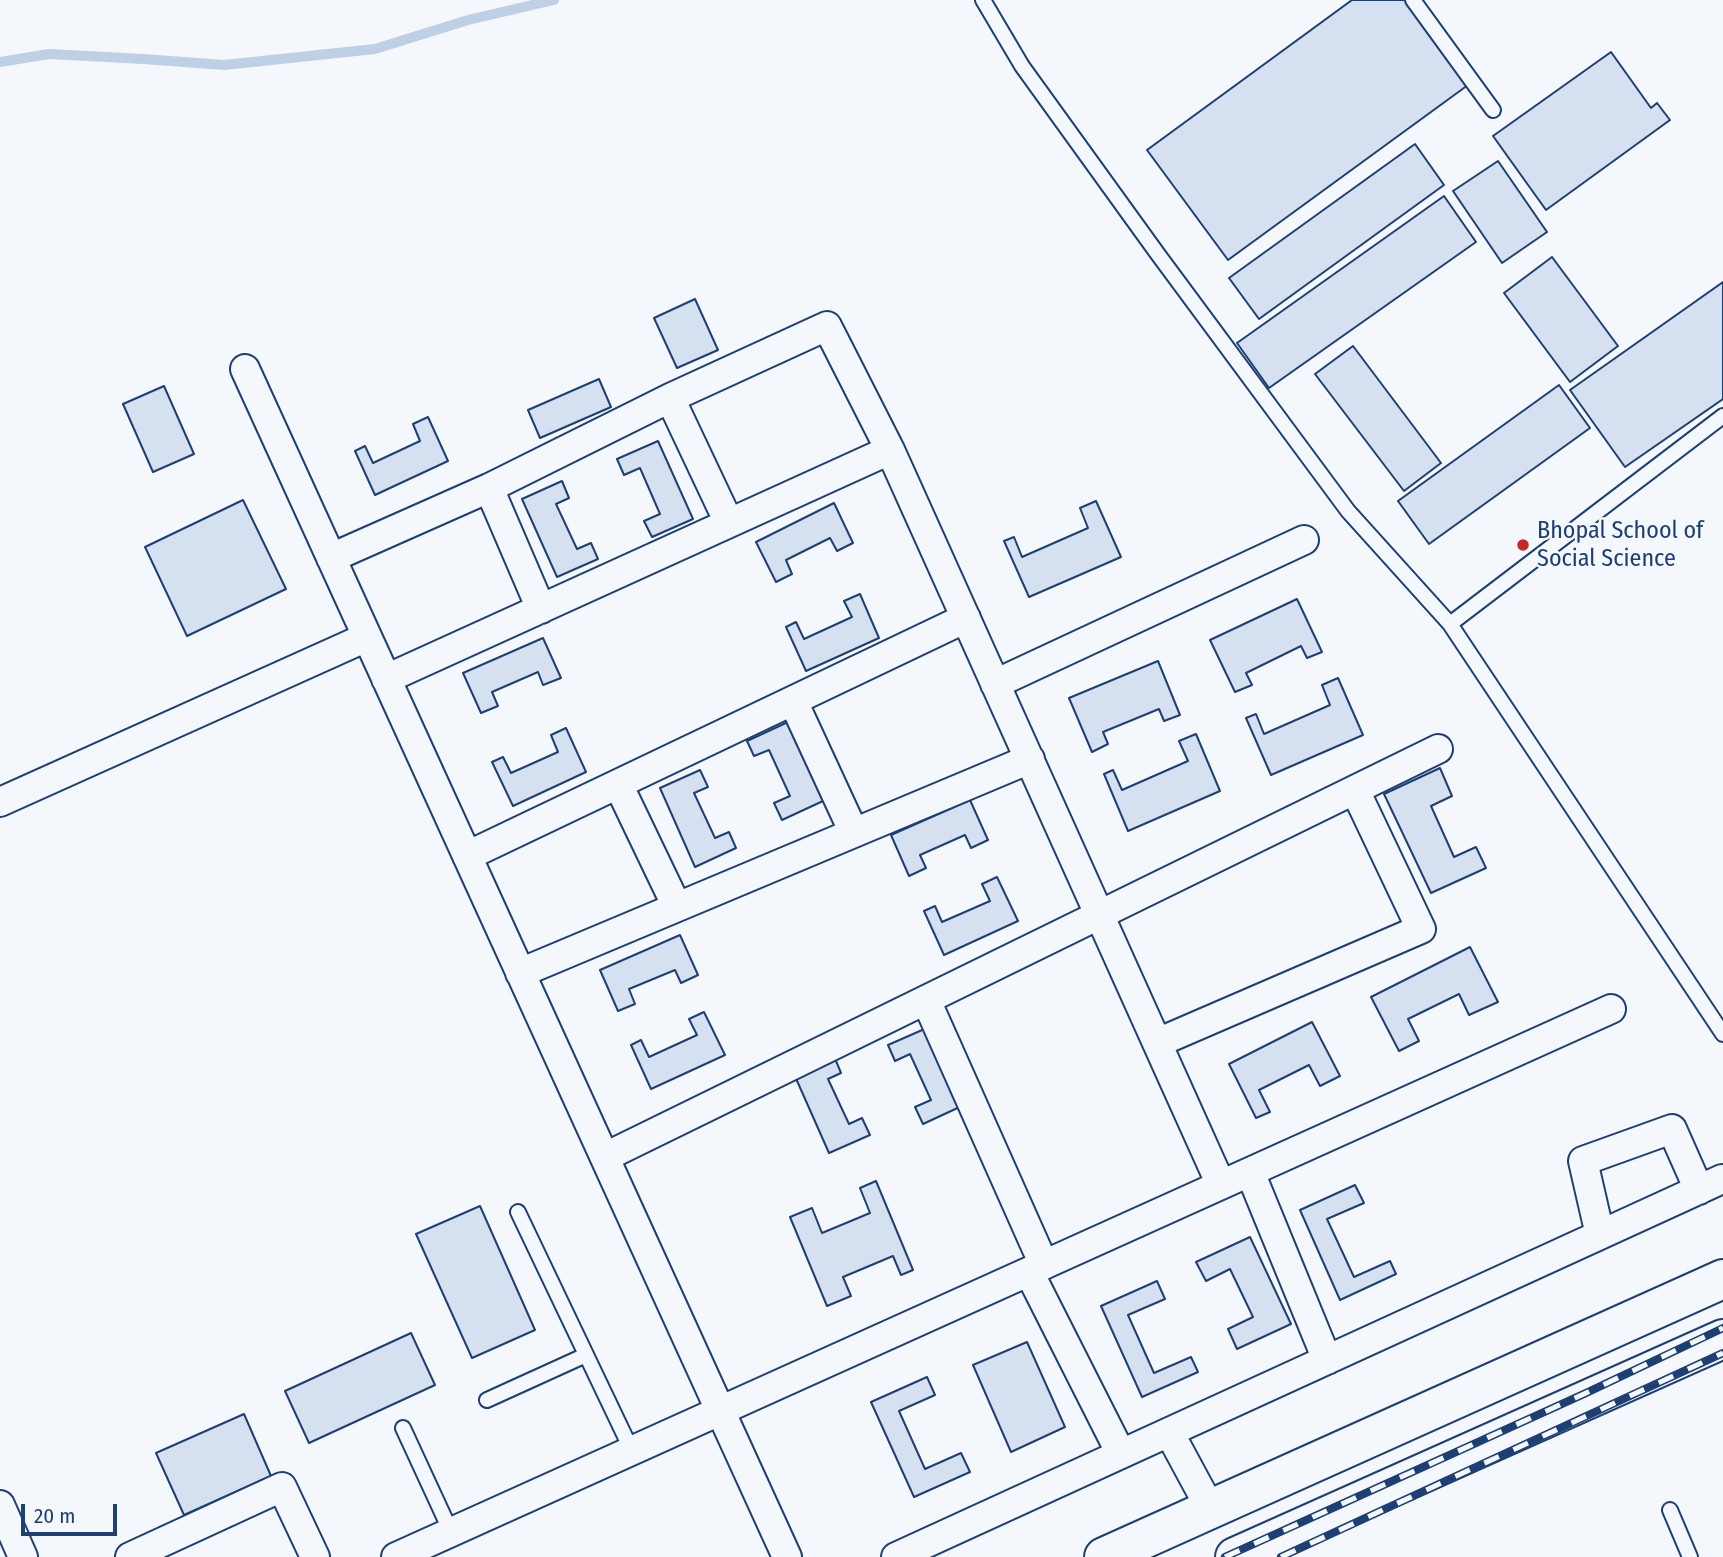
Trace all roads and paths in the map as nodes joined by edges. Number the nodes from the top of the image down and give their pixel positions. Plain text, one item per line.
1 (983, 0) edge
2 (1413, 0) edge
3 (1493, 110) dead end
4 (245, 369) dead end
5 (670, 398) junction
6 (1723, 416) edge
7 (890, 450) junction
8 (489, 488) junction
9 (729, 523) junction
10 (1304, 540) dead end
11 (331, 558) junction
12 (541, 608) junction
13 (966, 618) junction
14 (1450, 624) junction
15 (367, 637) junction
16 (386, 679) junction
17 (996, 684) junction
18 (793, 701) junction
19 (1438, 749) dead end
20 (1030, 760) junction
21 (618, 784) junction
22 (1354, 790) junction
23 (0, 802) edge
24 (854, 833) junction
25 (467, 856) junction
26 (677, 907) junction
27 (1099, 915) junction
28 (520, 973) junction
29 (926, 1000) junction
30 (1611, 1009) dead end
31 (1723, 1034) edge
32 (1157, 1043) junction
33 (605, 1157) junction
34 (1250, 1171) junction
35 (1711, 1184) edge
36 (1221, 1185) junction
37 (518, 1212) dead end
38 (1600, 1235) junction
39 (1036, 1268) junction
40 (1723, 1279) edge
41 (1723, 1339) edge
42 (586, 1355) junction
43 (1327, 1360) junction
44 (487, 1400) dead end
45 (720, 1411) junction
46 (403, 1428) dead end
47 (1169, 1432) junction
48 (632, 1451) junction
49 (1121, 1454) junction
50 (0, 1505) edge
51 (1210, 1508) junction
52 (1670, 1510) dead end
53 (450, 1532) junction
54 (23, 1557) edge
55 (130, 1557) edge
56 (315, 1557) edge
57 (396, 1557) edge
58 (787, 1557) edge
59 (896, 1557) edge
60 (1104, 1557) edge
61 (1227, 1557) edge
62 (1235, 1557) edge
63 (1690, 1557) edge

1 - 14 lane
2 - 3 lane
4 - 11 street
5 - 7 street
5 - 8 street
5 - 9 street
6 - 14 lane
7 - 9 street
7 - 13 street
8 - 11 street
8 - 12 street
9 - 12 street
10 - 17 street
11 - 15 street
12 - 16 street
13 - 17 street
13 - 18 street
14 - 31 lane
15 - 16 street
15 - 23 street
16 - 25 street
17 - 20 street
18 - 21 street
18 - 24 street
19 - 22 street
20 - 24 street
20 - 27 street
21 - 25 street
21 - 26 street
22 - 27 street
22 - 32 street
24 - 26 street
25 - 28 street
26 - 28 street
27 - 29 street
27 - 32 street
28 - 33 street
29 - 33 street
29 - 39 street
30 - 34 street
32 - 36 street
33 - 45 street
34 - 36 street
34 - 43 street
35 - 38 street
35 - 38 street
36 - 39 street
37 - 42 lane
38 - 43 street
39 - 45 street
39 - 49 street
40 - 51 main road
41 - 62 main road
42 - 44 lane
42 - 48 lane
43 - 47 street
45 - 48 street
45 - 58 street
46 - 53 lane
47 - 49 street
47 - 51 street
48 - 53 street
49 - 59 street
50 - 54 street
51 - 60 main road
51 - 61 main road
52 - 63 lane
53 - 57 street
55 - 56 street

